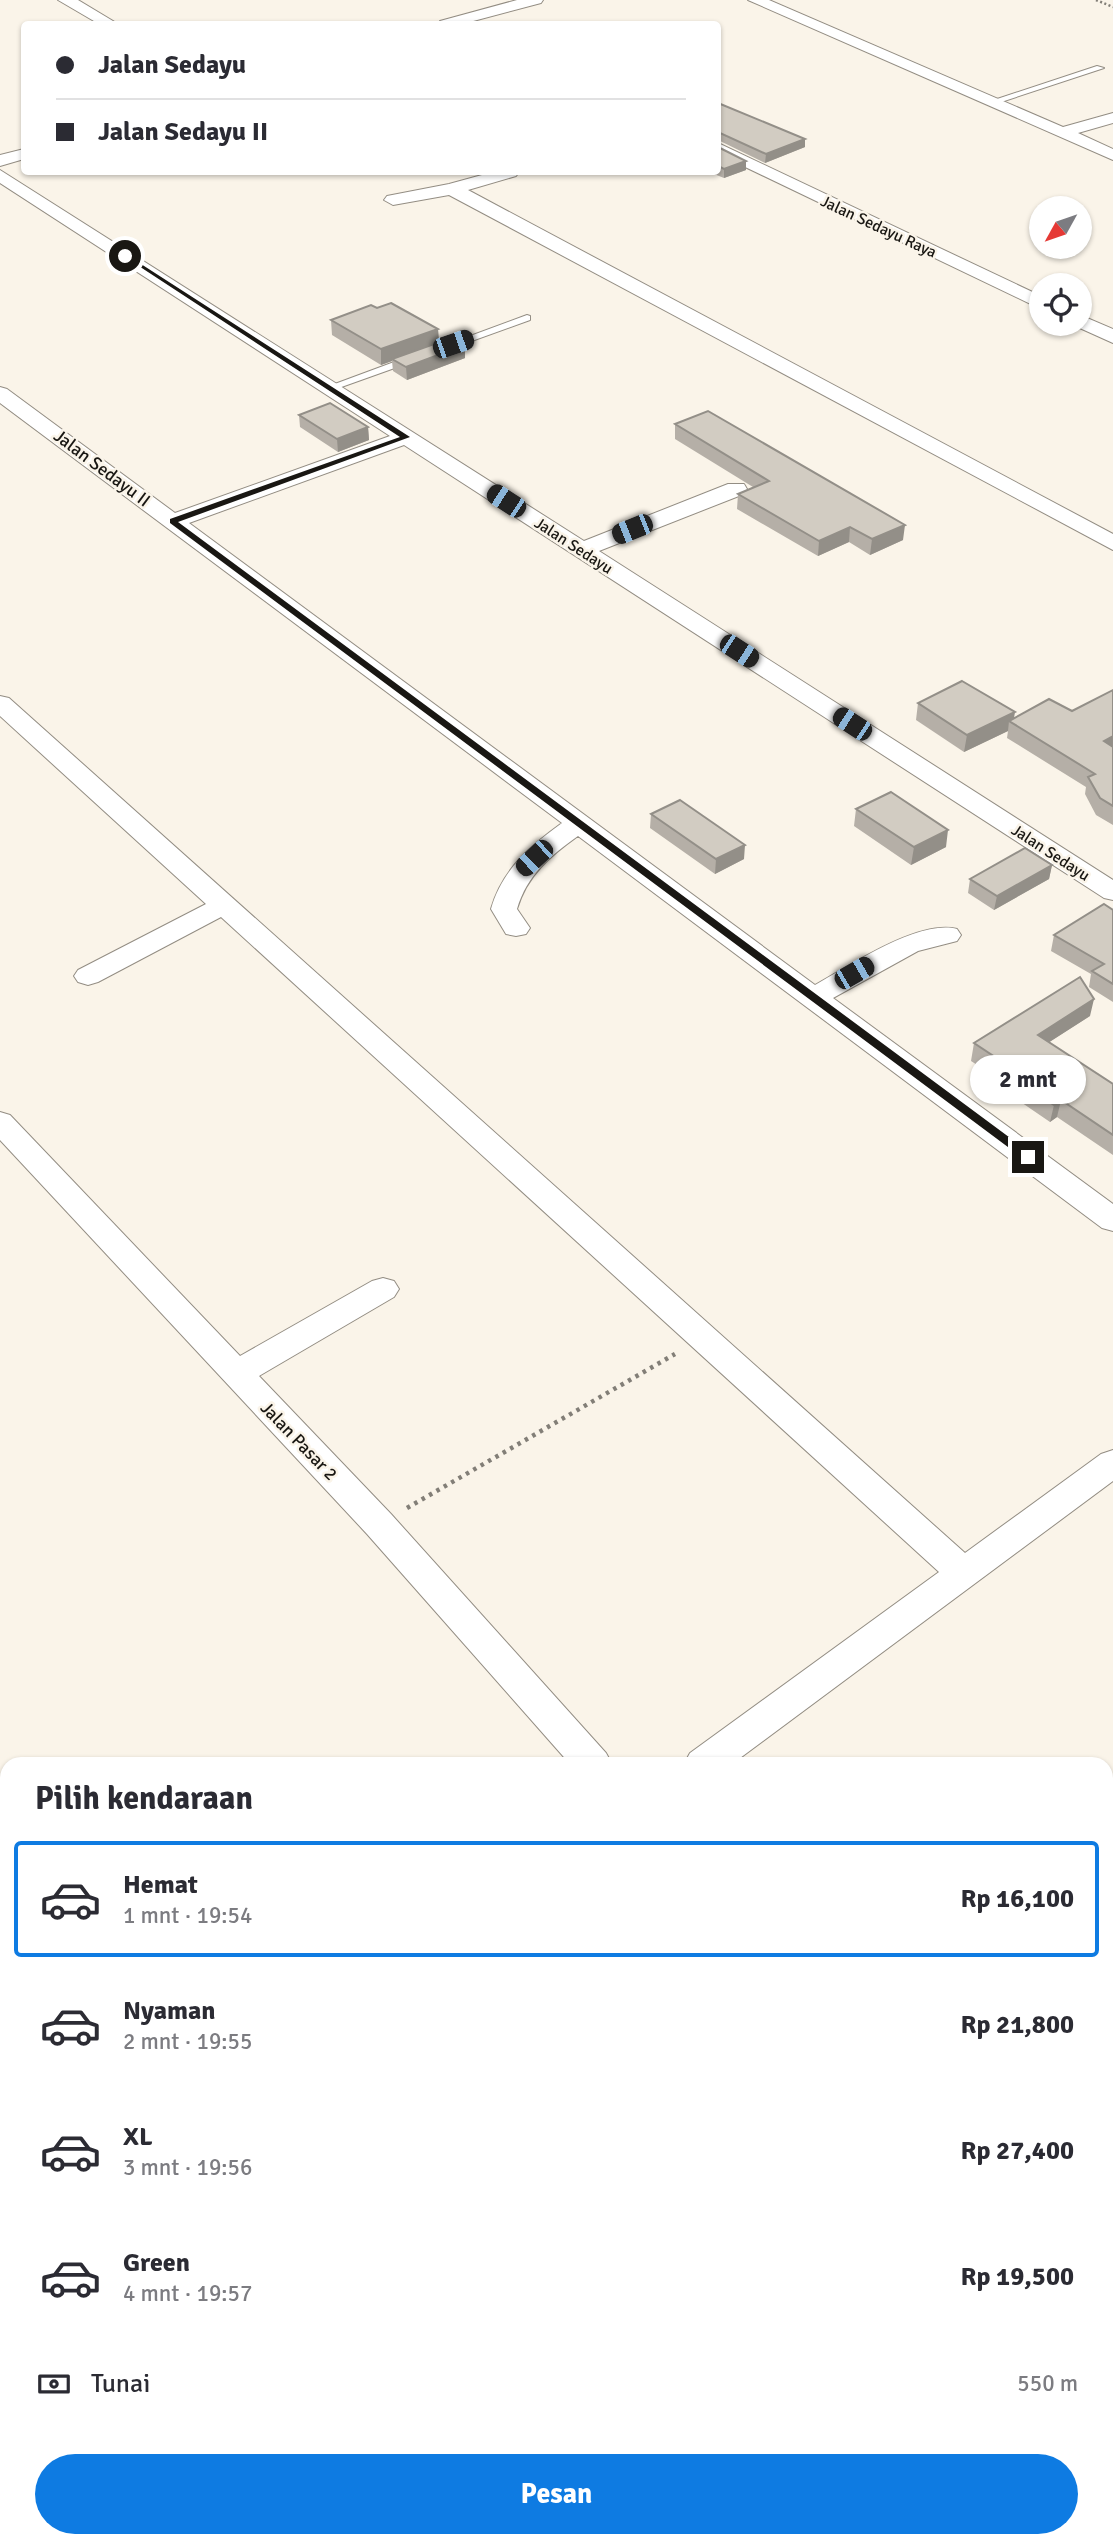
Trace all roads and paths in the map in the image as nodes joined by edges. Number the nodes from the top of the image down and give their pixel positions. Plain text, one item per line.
1 (66, 0) edge
2 (534, 0) edge
3 (756, 0) edge
4 (1096, 0) edge
5 (1113, 6) edge
6 (104, 21) edge
7 (463, 21) edge
8 (1100, 68) dead end
9 (989, 103) junction
10 (1113, 118) edge
11 (1060, 133) junction
12 (721, 149) edge
13 (21, 155) edge
14 (1113, 155) edge
15 (0, 161) edge
16 (0, 175) edge
17 (500, 175) edge
18 (452, 190) junction
19 (393, 200) dead end
20 (1029, 297) edge
21 (527, 318) dead end
22 (1092, 327) edge
23 (1113, 337) edge
24 (435, 351) edge
25 (422, 355) edge
26 (329, 388) junction
27 (0, 393) edge
28 (406, 437) junction
29 (736, 489) dead end
30 (173, 521) junction
31 (1113, 543) edge
32 (581, 550) junction
33 (0, 703) edge
34 (579, 822) junction
35 (1113, 892) edge
36 (224, 905) junction
37 (516, 928) dead end
38 (947, 935) dead end
39 (88, 976) dead end
40 (814, 998) junction
41 (0, 1122) edge
42 (1113, 1220) edge
43 (383, 1289) dead end
44 (703, 1338) junction
45 (236, 1374) junction
46 (1113, 1463) edge
47 (379, 1524) junction
48 (965, 1574) junction
49 (588, 1757) edge
50 (713, 1757) edge

1 - 6 street
2 - 7 street
3 - 9 street
4 - 5 path
8 - 9 lane
9 - 11 street
10 - 11 street
11 - 14 street
12 - 20 street, Jalan Sedayu Raya
13 - 15 street
16 - 26 street, Jalan Sedayu
17 - 18 street
18 - 19 street
18 - 31 street
21 - 24 lane
22 - 23 street
25 - 26 lane
26 - 28 street, Jalan Sedayu
27 - 30 street, Jalan Sedayu II
28 - 30 street
28 - 32 street, Jalan Sedayu
29 - 32 street
30 - 34 street, Jalan Sedayu II
32 - 35 street, Jalan Sedayu
33 - 36 street
34 - 37 street
34 - 40 street, Jalan Sedayu II
36 - 39 street
36 - 44 street
38 - 40 street
40 - 42 street, Jalan Sedayu II
41 - 45 street, Jalan Pasar 2
43 - 45 street
44 - 47 path
44 - 48 street
45 - 47 street, Jalan Pasar 2
46 - 48 street
47 - 49 street, Jalan Pasar 2
48 - 50 street

